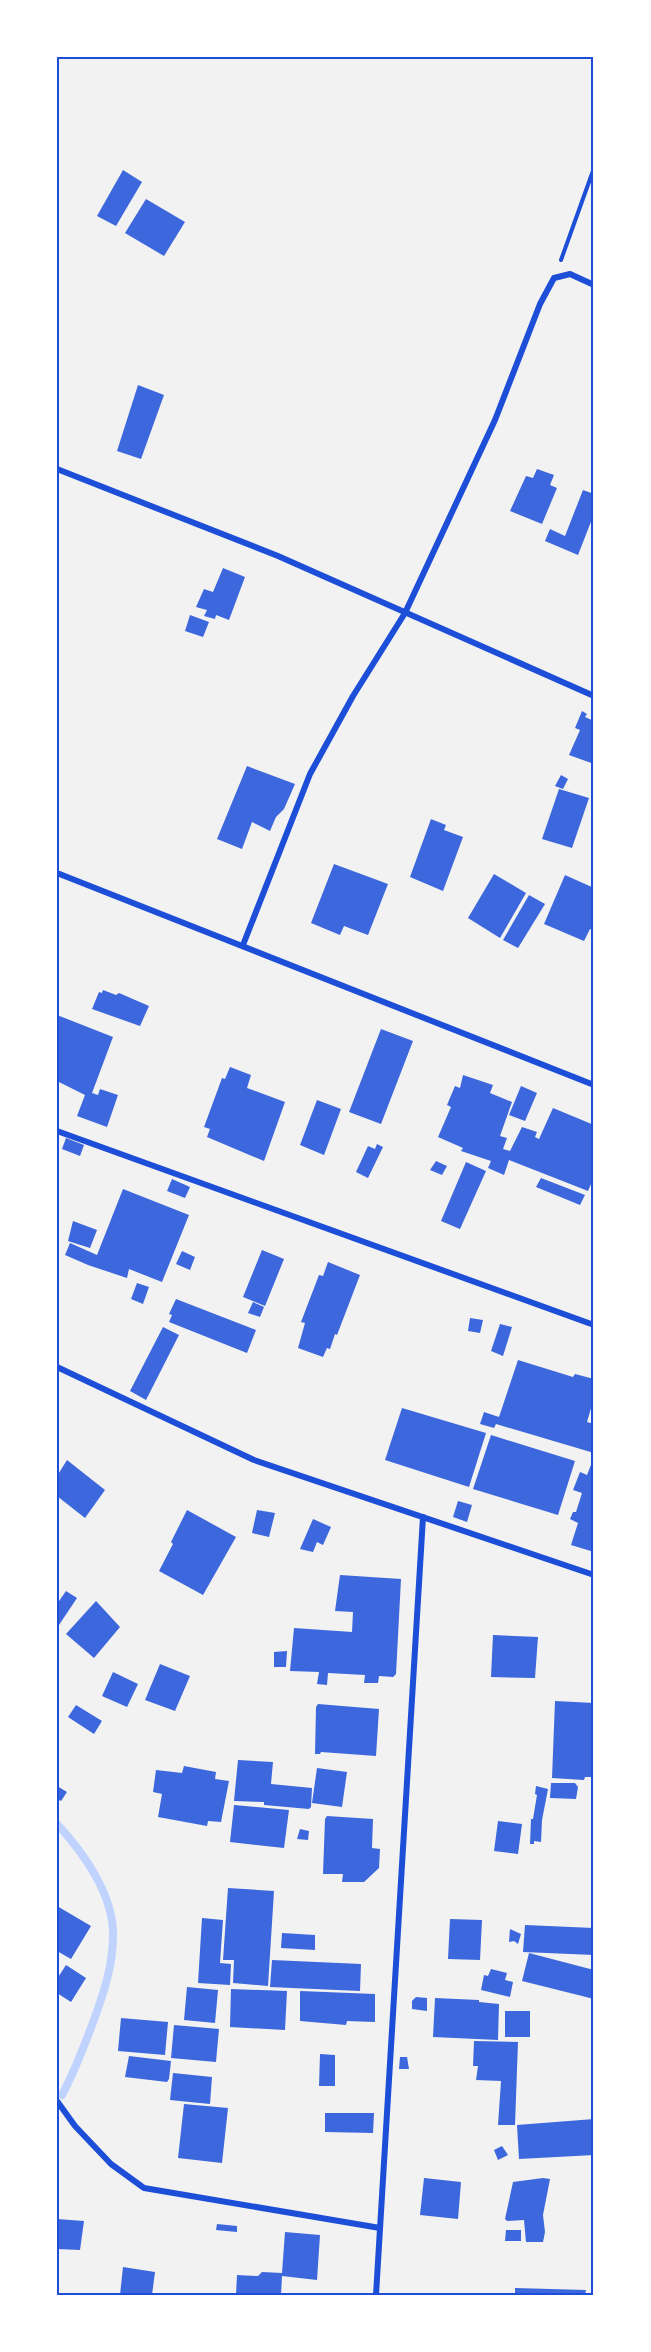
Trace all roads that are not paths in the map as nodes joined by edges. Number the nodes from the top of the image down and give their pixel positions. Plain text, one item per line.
1 (594, 285) edge
2 (57, 469) edge
3 (405, 612) junction
4 (594, 696) edge
5 (57, 873) edge
6 (243, 945) junction
7 (594, 1085) edge
8 (57, 1131) edge
9 (594, 1324) edge
10 (57, 1367) edge
11 (423, 1517) junction
12 (594, 1575) edge
13 (57, 2100) edge
14 (380, 2228) junction
15 (376, 2295) edge

1 - 3 street
2 - 3 street
3 - 4 street
3 - 6 street
5 - 6 street
6 - 7 street
8 - 9 street
10 - 11 street
11 - 12 street
11 - 14 street
13 - 14 street
14 - 15 street

